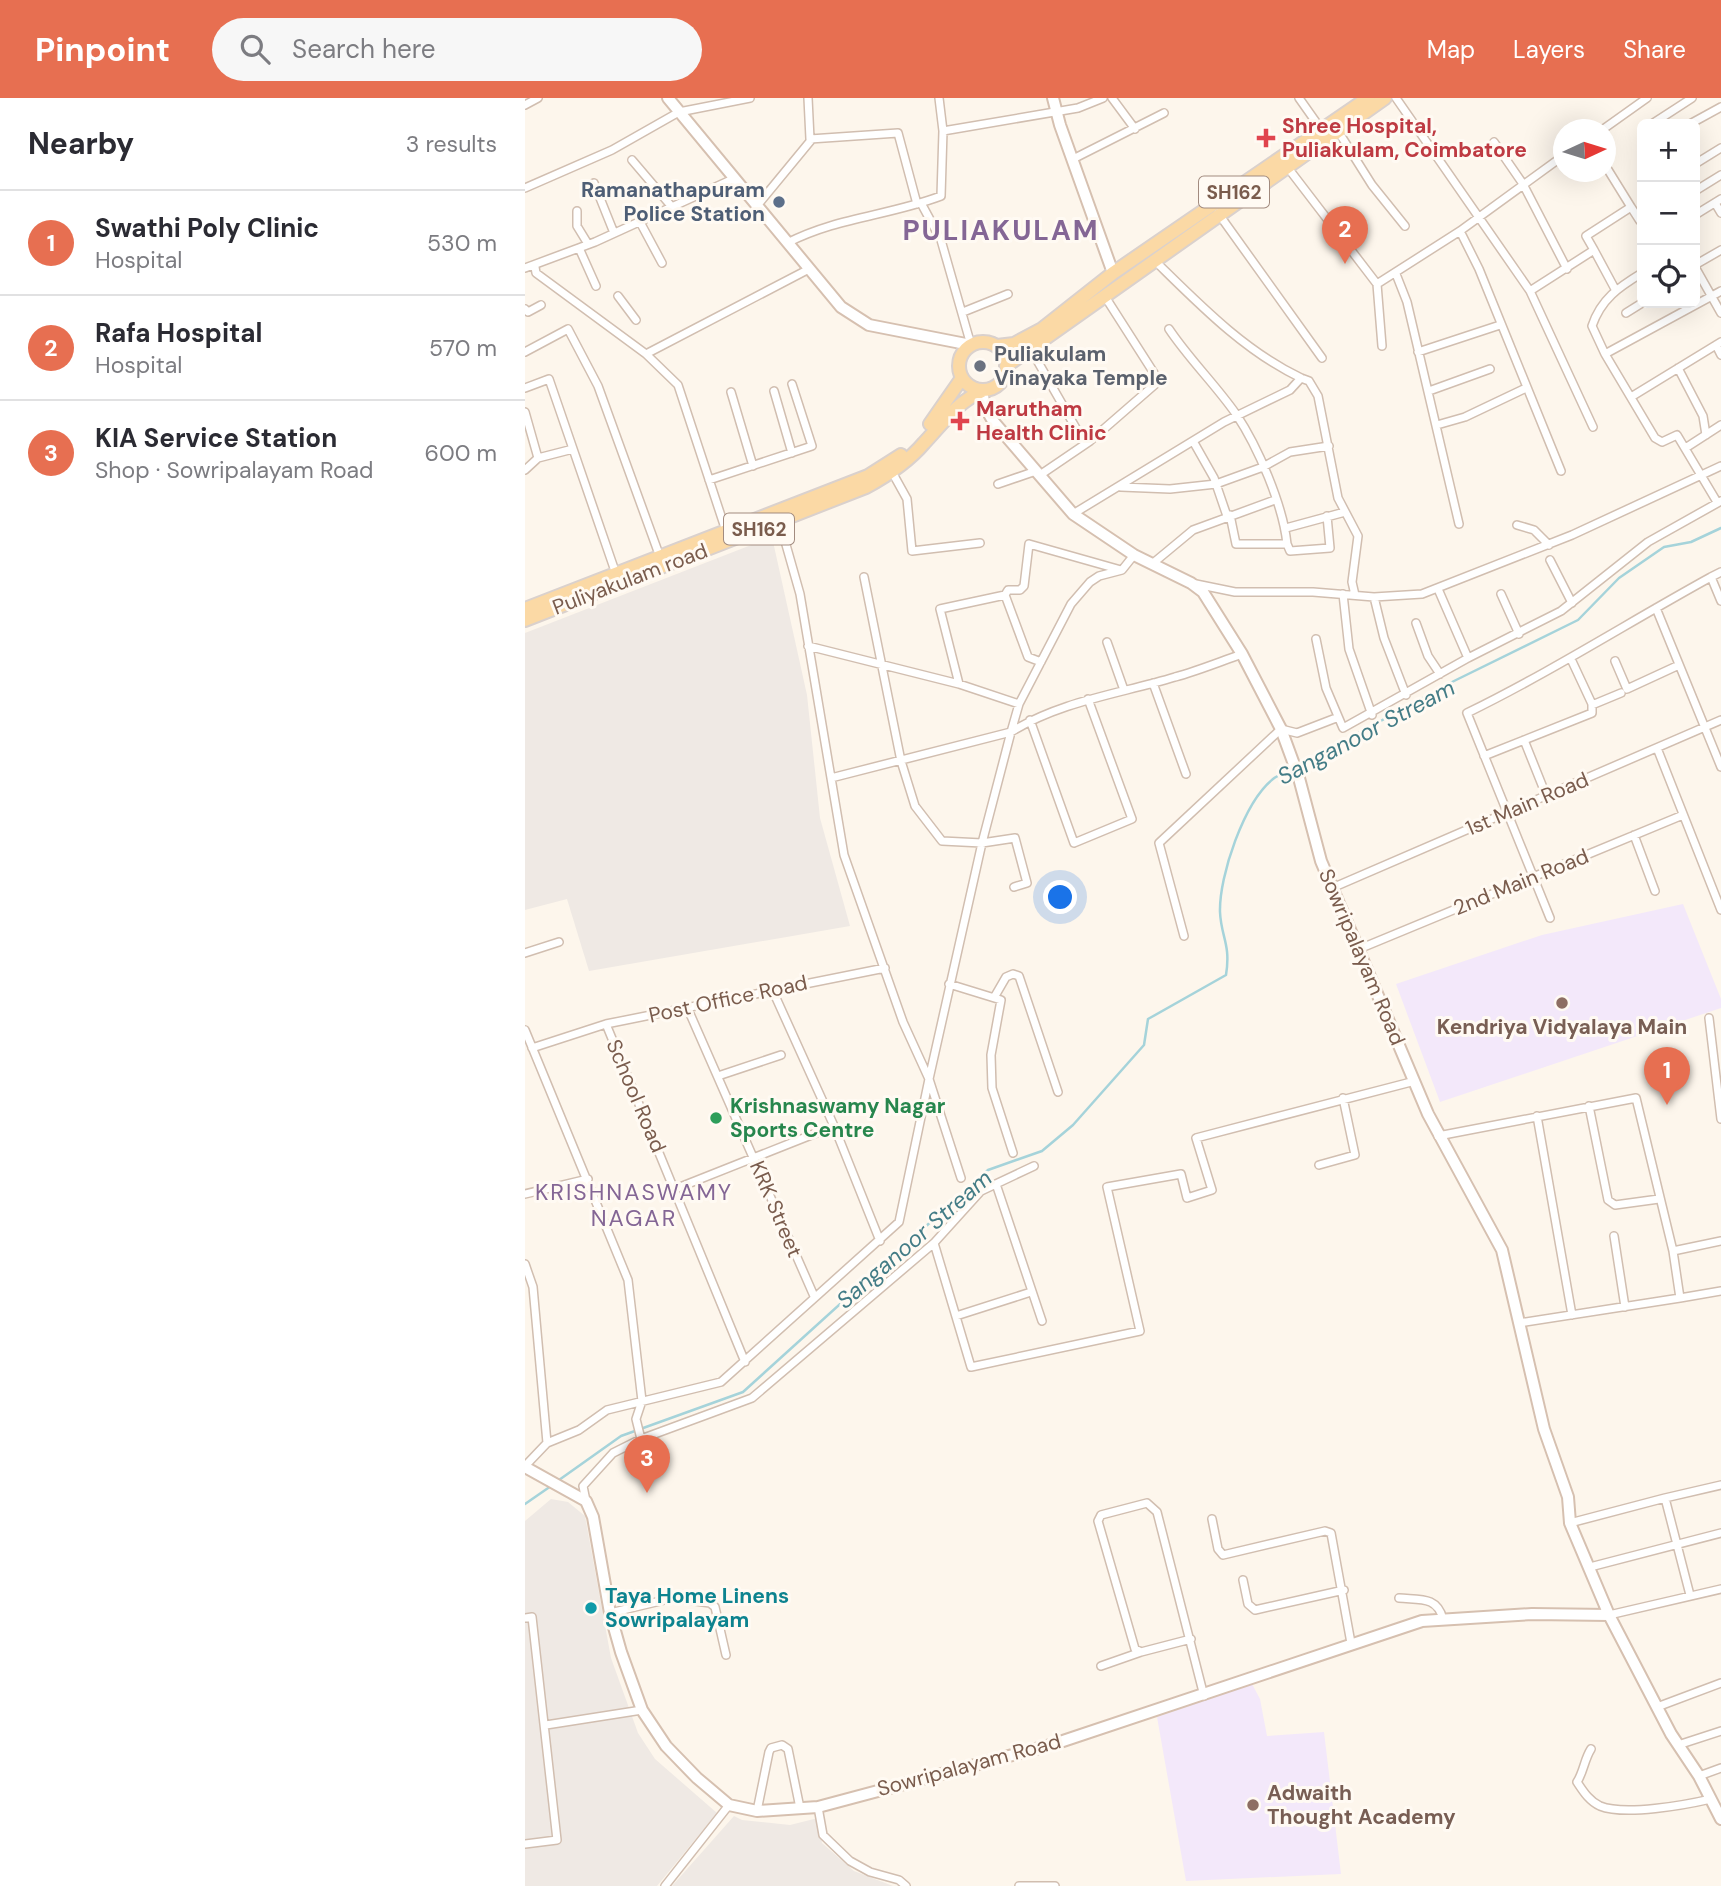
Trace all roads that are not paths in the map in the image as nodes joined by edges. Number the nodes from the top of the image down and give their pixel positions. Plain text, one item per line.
1 (538, 98) edge
2 (667, 98) edge
3 (750, 98) edge
4 (808, 98) edge
5 (939, 98) edge
6 (1053, 98) edge
7 (1103, 98) edge
8 (1112, 98) edge
9 (1299, 98) edge
10 (1368, 98) edge
11 (1385, 98) edge
12 (1396, 98) edge
13 (1647, 98) edge
14 (1692, 98) edge
15 (525, 104) edge
16 (1721, 107) edge
17 (679, 112) junction
18 (1056, 113) junction
19 (1164, 113) dead end
20 (1660, 119) edge
21 (1699, 119) edge
22 (1616, 120) edge
23 (1135, 128) junction
24 (943, 131) junction
25 (1329, 133) junction
26 (812, 139) junction
27 (1494, 142) dead end
28 (1721, 148) edge
29 (1073, 159) junction
30 (632, 160) dead end
31 (1700, 161) edge
32 (1284, 163) junction
33 (1553, 163) edge
34 (1721, 175) edge
35 (733, 179) junction
36 (1616, 182) edge
37 (594, 183) dead end
38 (1523, 184) junction
39 (525, 188) edge
40 (1700, 188) edge
41 (1718, 201) edge
42 (919, 204) junction
43 (672, 207) junction
44 (756, 207) junction
45 (1631, 207) junction
46 (1216, 210) junction
47 (577, 211) dead end
48 (1700, 212) edge
49 (1721, 213) edge
50 (1478, 216) junction
51 (1637, 216) edge
52 (640, 222) junction
53 (1405, 226) dead end
54 (1460, 231) junction
55 (614, 233) junction
56 (787, 243) junction
57 (588, 244) junction
58 (579, 248) junction
59 (1594, 250) junction
60 (1721, 250) edge
61 (1153, 260) junction
62 (663, 263) dead end
63 (1700, 263) edge
64 (535, 267) junction
65 (525, 268) edge
66 (809, 269) junction
67 (1567, 269) junction
68 (1113, 273) junction
69 (1396, 274) junction
70 (1700, 275) edge
71 (1637, 276) edge
72 (1377, 284) junction
73 (596, 286) dead end
74 (1615, 289) junction
75 (1101, 290) junction
76 (1530, 291) junction
77 (1721, 291) edge
78 (1008, 294) dead end
79 (618, 296) dead end
80 (1711, 296) junction
81 (541, 305) dead end
82 (1637, 306) edge
83 (525, 309) edge
84 (963, 312) junction
85 (1626, 313) dead end
86 (1721, 313) edge
87 (636, 320) dead end
88 (1500, 325) junction
89 (1169, 329) dead end
90 (1718, 343) edge
91 (971, 345) junction
92 (997, 346) junction
93 (1382, 346) dead end
94 (1030, 348) junction
95 (525, 352) edge
96 (1419, 352) junction
97 (646, 354) junction
98 (1605, 354) junction
99 (1721, 355) edge
100 (1322, 358) dead end
101 (1006, 366) junction
102 (1678, 368) junction
103 (1490, 369) dead end
104 (1301, 377) junction
105 (962, 378) junction
106 (792, 384) dead end
107 (525, 388) edge
108 (1527, 388) junction
109 (773, 391) dead end
110 (982, 391) junction
111 (1429, 391) junction
112 (731, 392) dead end
113 (1631, 397) junction
114 (525, 412) edge
115 (1236, 415) junction
116 (1437, 425) junction
117 (1721, 425) edge
118 (1593, 427) dead end
119 (1706, 435) junction
120 (1193, 441) junction
121 (1085, 444) junction
122 (1329, 446) junction
123 (1687, 447) junction
124 (573, 449) junction
125 (792, 453) junction
126 (538, 458) junction
127 (753, 466) junction
128 (1721, 466) edge
129 (1263, 467) junction
130 (525, 470) edge
131 (1561, 471) dead end
132 (893, 472) junction
133 (1038, 473) junction
134 (1703, 475) junction
135 (709, 480) junction
136 (998, 484) dead end
137 (1216, 484) junction
138 (1120, 487) junction
139 (1275, 500) junction
140 (1719, 501) edge
141 (1345, 512) junction
142 (1073, 514) junction
143 (778, 516) junction
144 (1229, 516) junction
145 (1327, 516) junction
146 (1459, 524) dead end
147 (1517, 525) dead end
148 (1286, 527) junction
149 (726, 531) junction
150 (980, 543) dead end
151 (1287, 544) junction
152 (1549, 545) junction
153 (1134, 555) junction
154 (660, 557) junction
155 (1550, 560) dead end
156 (1151, 564) junction
157 (1122, 570) junction
158 (1721, 572) edge
159 (616, 574) junction
160 (864, 577) dead end
161 (1711, 578) junction
162 (1191, 583) junction
163 (1438, 589) junction
164 (1343, 594) junction
165 (1501, 594) dead end
166 (1005, 595) junction
167 (1355, 595) junction
168 (1374, 597) junction
169 (1721, 601) edge
170 (1572, 603) junction
171 (1656, 608) junction
172 (525, 609) edge
173 (525, 620) edge
174 (1416, 623) dead end
175 (1519, 634) junction
176 (1316, 639) dead end
177 (1107, 642) dead end
178 (808, 646) junction
179 (1241, 654) junction
180 (1468, 658) junction
181 (1571, 659) junction
182 (1615, 661) dead end
183 (1041, 662) junction
184 (1679, 665) junction
185 (883, 667) junction
186 (1440, 674) junction
187 (1153, 683) junction
188 (959, 684) junction
189 (1124, 690) junction
190 (1621, 693) dead end
191 (1406, 695) junction
192 (1088, 699) junction
193 (1019, 704) junction
194 (1592, 705) junction
195 (1372, 715) junction
196 (1336, 718) junction
197 (1030, 720) junction
198 (1721, 720) edge
199 (1705, 727) junction
200 (1281, 729) junction
201 (1011, 732) junction
202 (1524, 740) junction
203 (1657, 748) junction
204 (1484, 756) junction
205 (901, 761) junction
206 (1721, 767) edge
207 (1186, 774) dead end
208 (831, 778) junction
209 (1546, 795) junction
210 (1506, 813) junction
211 (1683, 815) junction
212 (1634, 835) junction
213 (982, 843) junction
214 (1534, 877) junction
215 (1014, 887) dead end
216 (1332, 888) junction
217 (1655, 891) dead end
218 (1721, 910) edge
219 (1551, 919) dead end
220 (1184, 936) dead end
221 (559, 942) dead end
222 (1359, 949) junction
223 (525, 953) edge
224 (885, 968) junction
225 (949, 984) junction
226 (772, 989) junction
227 (995, 996) junction
228 (687, 1007) junction
229 (1709, 1018) dead end
230 (605, 1024) junction
231 (525, 1030) edge
232 (532, 1048) junction
233 (781, 1055) dead end
234 (718, 1076) junction
235 (929, 1079) junction
236 (1415, 1081) junction
237 (1058, 1092) dead end
238 (1343, 1098) junction
239 (1589, 1107) junction
240 (1537, 1116) junction
241 (1721, 1119) edge
242 (834, 1126) junction
243 (1438, 1136) junction
244 (1013, 1153) dead end
245 (753, 1157) junction
246 (1319, 1165) dead end
247 (1034, 1166) dead end
248 (961, 1178) dead end
249 (588, 1180) junction
250 (996, 1184) junction
251 (675, 1189) junction
252 (525, 1194) edge
253 (1659, 1199) junction
254 (1614, 1236) dead end
255 (880, 1241) junction
256 (1721, 1241) edge
257 (934, 1243) junction
258 (1673, 1251) junction
259 (525, 1264) edge
260 (529, 1287) edge
261 (1721, 1291) edge
262 (1031, 1292) junction
263 (814, 1296) junction
264 (1680, 1298) junction
265 (1625, 1307) junction
266 (1572, 1315) junction
267 (956, 1316) junction
268 (1042, 1321) dead end
269 (1519, 1322) junction
270 (745, 1362) junction
271 (642, 1401) junction
272 (642, 1439) junction
273 (547, 1443) junction
274 (525, 1466) edge
275 (1721, 1485) edge
276 (1665, 1499) junction
277 (586, 1501) junction
278 (1212, 1519) dead end
279 (1570, 1523) junction
280 (1721, 1533) edge
281 (1677, 1544) junction
282 (1590, 1567) junction
283 (1243, 1580) dead end
284 (1721, 1589) edge
285 (1344, 1590) junction
286 (1690, 1595) junction
287 (1399, 1598) dead end
288 (610, 1613) junction
289 (1609, 1615) junction
290 (525, 1618) edge
291 (1443, 1619) junction
292 (1191, 1639) junction
293 (1351, 1643) junction
294 (1141, 1653) junction
295 (726, 1655) dead end
296 (1101, 1665) dead end
297 (1721, 1683) edge
298 (1204, 1696) junction
299 (1657, 1707) junction
300 (642, 1710) junction
301 (546, 1725) junction
302 (1721, 1731) edge
303 (1678, 1745) junction
304 (1591, 1749) dead end
305 (1721, 1768) edge
306 (1699, 1776) junction
307 (1711, 1800) junction
308 (730, 1805) junction
309 (818, 1807) junction
310 (800, 1808) junction
311 (757, 1811) junction
312 (1721, 1819) edge
313 (525, 1844) edge
314 (665, 1886) edge
315 (906, 1886) edge
316 (1019, 1886) edge
317 (1055, 1886) edge

1 - 15 street
2 - 17 street
3 - 17 street
4 - 26 street
5 - 24 street
6 - 18 street
7 - 18 street
8 - 23 street
9 - 25 street
10 - 25 main road, SH162
11 - 25 main road, SH162
12 - 50 street
13 - 22 street
14 - 20 street
16 - 21 street
17 - 35 street
17 - 39 street
18 - 24 street
18 - 29 street
19 - 23 street
23 - 29 street
24 - 42 street
25 - 32 main road, SH162
25 - 53 street
26 - 42 street
26 - 44 street
27 - 38 street
28 - 31 street
29 - 68 street
30 - 43 street
32 - 46 main road, SH162
32 - 72 street
33 - 38 street
34 - 40 street
35 - 43 street
35 - 44 street
36 - 45 street
37 - 55 street
38 - 50 street
38 - 67 street
41 - 48 street
41 - 49 street
42 - 56 street
42 - 84 street
43 - 52 street
44 - 56 street
45 - 51 street
45 - 59 street
46 - 61 main road, SH162
46 - 68 main road, SH162
46 - 100 street
47 - 57 street
50 - 54 street
50 - 76 street
52 - 55 street
52 - 62 street
54 - 69 street
54 - 88 street
55 - 57 street
56 - 66 street
57 - 58 street
58 - 64 street
58 - 73 street
59 - 67 street
59 - 74 street
60 - 63 street
61 - 75 main road, SH162
61 - 104 street
64 - 65 street
64 - 97 street
66 - 91 street
66 - 97 street
67 - 76 street
68 - 75 main road, SH162
69 - 72 street
69 - 96 street
70 - 80 street
71 - 74 street
72 - 93 street
74 - 98 street
75 - 92 main road
75 - 94 main road, SH162
75 - 121 street
76 - 118 street
77 - 80 street
78 - 84 street
79 - 87 street
80 - 86 street
80 - 98 street
81 - 83 street
82 - 85 street
84 - 91 street
88 - 96 street
88 - 108 street
89 - 115 street
90 - 99 street
90 - 102 street
91 - 92 main road
91 - 105 main road
92 - 101 main road
94 - 101 main road, SH162
94 - 121 street
95 - 154 street
96 - 111 street
97 - 135 street
98 - 113 street
101 - 110 main road, Puliyakulam road / SH162
102 - 113 street
102 - 119 street
103 - 111 street
104 - 115 street
104 - 122 street
105 - 110 main road
105 - 143 main road, Puliyakulam road / SH162
106 - 125 street
107 - 124 street
108 - 116 street
108 - 131 street
109 - 125 street
110 - 132 main road, Puliyakulam road / SH162
110 - 133 street, Sowripalayam Road
111 - 116 street
112 - 127 street
113 - 123 street
114 - 126 street
115 - 120 street
115 - 129 street
116 - 146 street
117 - 119 street
119 - 123 street
120 - 137 street
120 - 138 street
121 - 133 street
122 - 129 street
122 - 141 street
123 - 134 street
124 - 126 street
124 - 159 street
125 - 127 street
126 - 130 street
127 - 135 street
128 - 134 street
129 - 137 street
129 - 139 street
132 - 143 main road, Puliyakulam road / SH162
132 - 150 street
133 - 136 street
133 - 142 street, Sowripalayam Road
134 - 140 street
134 - 152 street
135 - 149 street
137 - 138 street
137 - 144 street
138 - 142 street
139 - 144 street
139 - 148 street
140 - 170 street
141 - 145 street
141 - 167 street
142 - 153 street, Sowripalayam Road
143 - 149 main road, Puliyakulam road / SH162
143 - 173 main road, Puliyakulam road / SH162
143 - 178 street
144 - 151 street
144 - 156 street
145 - 148 street
145 - 151 street
147 - 152 street
148 - 151 street
149 - 154 main road, Puliyakulam road / SH162
152 - 163 street
153 - 156 street, Sowripalayam Road
153 - 157 street
154 - 159 main road, Puliyakulam road / SH162
155 - 170 street
156 - 162 street, Sowripalayam Road
157 - 166 street
157 - 183 street
158 - 161 street
159 - 172 main road, Puliyakulam road / SH162
160 - 185 street
161 - 169 street
161 - 171 street
162 - 164 street
162 - 179 street, Sowripalayam Road
163 - 168 street
163 - 180 street
164 - 167 street
164 - 195 street
165 - 175 street
166 - 183 street
166 - 188 street
167 - 168 street
168 - 191 street
170 - 175 street
171 - 181 street
171 - 184 street
174 - 186 street
175 - 180 street
176 - 196 street
177 - 189 street
178 - 185 street
178 - 208 street
179 - 187 street
179 - 200 street, Sowripalayam Road
180 - 186 street
181 - 194 street
181 - 204 street
182 - 184 street
183 - 193 street
184 - 199 street
185 - 188 street
185 - 205 street
186 - 191 street
187 - 189 street
187 - 207 street
188 - 193 street
189 - 192 street
190 - 194 street
191 - 195 street
192 - 197 street
192 - 197 street
193 - 201 street
194 - 202 street
195 - 196 street
196 - 200 street
197 - 201 street
198 - 199 street, 1st Main Road
199 - 203 street, 1st Main Road
199 - 206 street
200 - 216 street, Sowripalayam Road
200 - 220 street
201 - 205 street
201 - 213 street
202 - 204 street
202 - 209 street
203 - 209 street, 1st Main Road
203 - 211 street
204 - 210 street
205 - 208 street
205 - 213 street
208 - 224 street
209 - 210 street, 1st Main Road
210 - 214 street
210 - 216 street, 1st Main Road
211 - 212 street, 2nd Main Road
211 - 218 street
212 - 214 street, 2nd Main Road
212 - 217 street
213 - 215 street
213 - 225 street
214 - 219 street
214 - 222 street, 2nd Main Road
216 - 222 street, Sowripalayam Road
221 - 223 street
222 - 236 street, Sowripalayam Road
224 - 226 street, Post Office Road
224 - 235 street
225 - 227 street
225 - 235 street
226 - 228 street, Post Office Road
226 - 242 street
227 - 237 street
227 - 244 street
228 - 230 street, Post Office Road
228 - 234 street, KRK Street
229 - 241 street
230 - 232 street, Post Office Road
230 - 251 street, School Road
231 - 232 street
232 - 249 street
233 - 234 street
234 - 245 street, KRK Street
235 - 248 street
235 - 255 street
236 - 238 street
236 - 243 street, Sowripalayam Road
238 - 246 street
238 - 267 street
239 - 240 street
239 - 253 street
239 - 253 street
240 - 243 street
240 - 266 street
242 - 245 street
242 - 255 street
243 - 269 street, Sowripalayam Road
245 - 251 street
245 - 263 street, KRK Street
247 - 250 street
249 - 252 street
249 - 271 street
250 - 257 street
250 - 262 street
251 - 270 street, School Road
253 - 258 street
254 - 265 street
255 - 263 street
256 - 258 street
257 - 267 street
257 - 272 street
258 - 264 street
259 - 260 street
260 - 273 street
261 - 264 street
262 - 267 street
262 - 268 street
263 - 270 street
264 - 265 street
265 - 266 street
266 - 269 street
269 - 279 street, Sowripalayam Road
270 - 271 street
271 - 272 street
271 - 273 street
272 - 277 street
273 - 274 street
274 - 277 street
275 - 276 street
276 - 279 street
276 - 281 street
277 - 288 street, Sowripalayam Road
278 - 285 street
279 - 282 street, Sowripalayam Road
280 - 281 street
281 - 282 street
281 - 286 street
282 - 289 street, Sowripalayam Road
283 - 285 street
284 - 286 street
285 - 293 street
286 - 289 street
287 - 291 street
288 - 295 street
288 - 300 street, Sowripalayam Road
289 - 291 street, Sowripalayam Road
289 - 299 street, Sowripalayam Road
290 - 301 street
291 - 293 street, Sowripalayam Road
292 - 294 street
292 - 294 street
292 - 298 street
293 - 298 street, Sowripalayam Road
294 - 296 street
297 - 299 street
298 - 309 street, Sowripalayam Road
299 - 303 street, Sowripalayam Road
300 - 301 street
300 - 308 street, Sowripalayam Road
301 - 313 street
302 - 303 street
303 - 306 street, Sowripalayam Road
304 - 307 street
305 - 306 street
306 - 307 street, Sowripalayam Road
307 - 312 street, Sowripalayam Road
308 - 311 street, Sowripalayam Road
308 - 314 street
309 - 310 street, Sowripalayam Road
309 - 315 street
310 - 311 street, Sowripalayam Road
310 - 311 street
316 - 317 street

